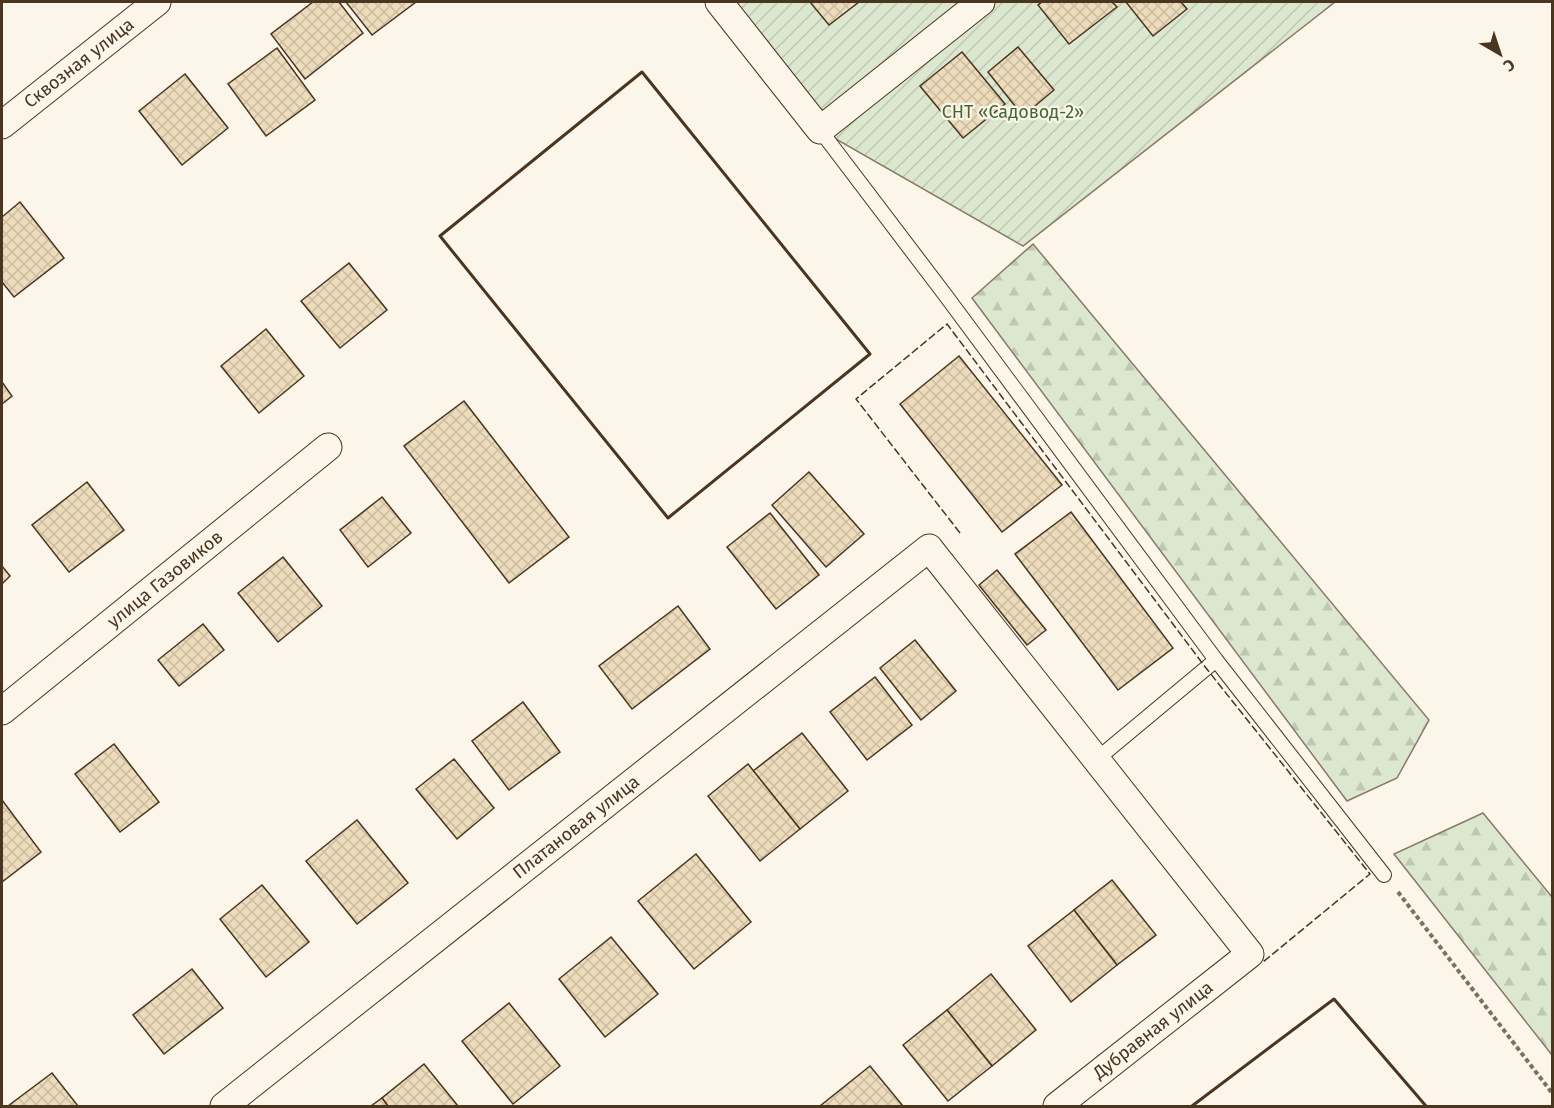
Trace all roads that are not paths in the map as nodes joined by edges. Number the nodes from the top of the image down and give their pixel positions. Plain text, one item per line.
1 (157, 2) edge
2 (719, 2) edge
3 (981, 2) edge
4 (2, 125) edge
5 (820, 130) junction
6 (328, 447) dead end
7 (1216, 660) junction
8 (2, 711) edge
9 (1096, 760) junction
10 (1384, 875) road end
11 (224, 1107) edge
12 (1058, 1107) edge

1 - 4 street, Сквозная улица
2 - 5 street
3 - 5 street
5 - 7 lane
6 - 8 street, улица Газовиков
7 - 9 lane
7 - 10 lane
9 - 11 street, Платановая улица
9 - 12 street, Дубравная улица

